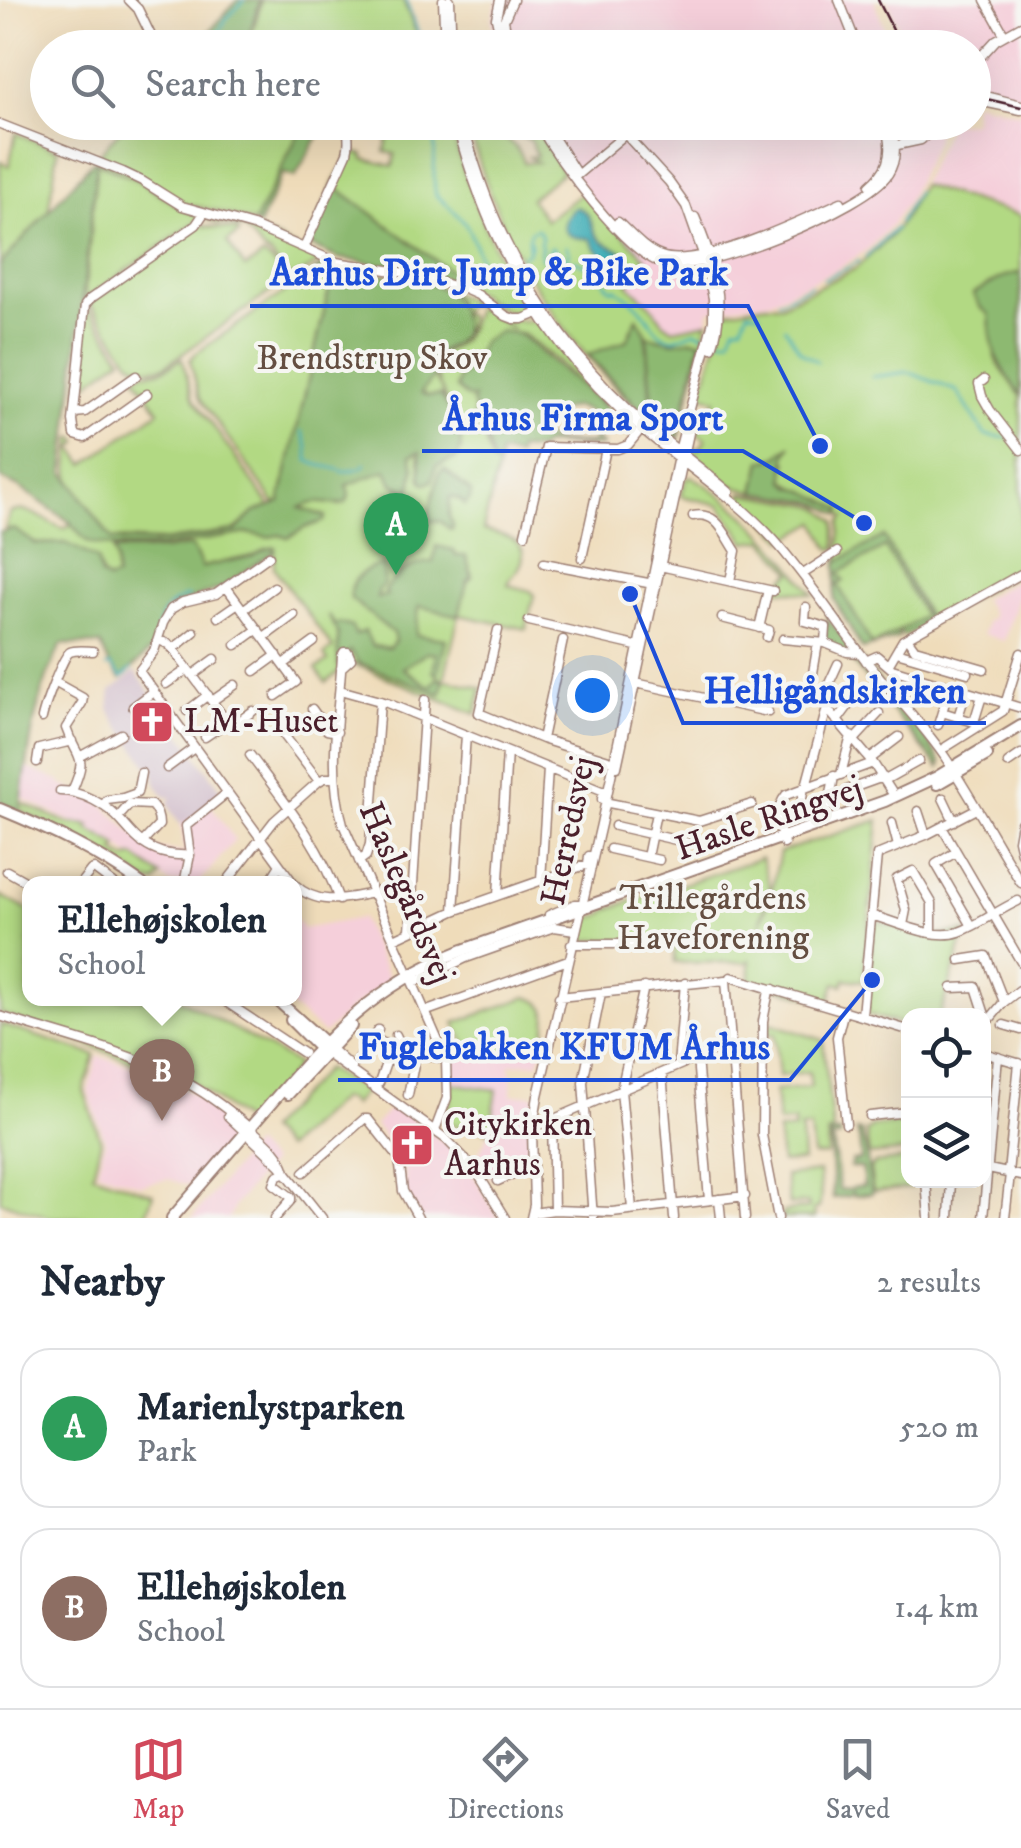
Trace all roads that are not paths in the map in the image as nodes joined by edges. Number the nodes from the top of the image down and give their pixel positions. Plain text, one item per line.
1 (129, 0) edge
2 (447, 0) edge
3 (500, 0) edge
4 (513, 0) edge
5 (837, 0) edge
6 (984, 0) edge
7 (1021, 26) edge
8 (149, 30) edge
9 (448, 30) edge
10 (500, 30) edge
11 (504, 30) edge
12 (849, 30) edge
13 (1004, 34) junction
14 (991, 44) edge
15 (991, 100) edge
16 (1021, 108) edge
17 (0, 124) edge
18 (30, 136) edge
19 (41, 140) edge
20 (350, 140) edge
21 (464, 140) edge
22 (466, 140) edge
23 (550, 140) edge
24 (553, 140) edge
25 (624, 140) edge
26 (633, 140) edge
27 (892, 140) edge
28 (908, 140) edge
29 (915, 140) edge
30 (893, 144) junction
31 (579, 178) junction
32 (678, 192) junction
33 (204, 213) junction
34 (753, 239) junction
35 (304, 248) junction
36 (707, 255) junction
37 (538, 313) junction
38 (136, 376) dead end
39 (984, 380) dead end
40 (147, 394) dead end
41 (74, 413) junction
42 (644, 427) junction
43 (606, 449) junction
44 (1021, 450) edge
45 (681, 457) junction
46 (693, 516) dead end
47 (526, 534) dead end
48 (836, 552) dead end
49 (269, 556) dead end
50 (582, 558) dead end
51 (544, 563) dead end
52 (659, 566) junction
53 (804, 573) junction
54 (1021, 574) edge
55 (730, 581) junction
56 (654, 585) junction
57 (227, 588) junction
58 (274, 588) dead end
59 (754, 601) dead end
60 (765, 604) junction
61 (241, 606) junction
62 (806, 607) dead end
63 (294, 615) dead end
64 (218, 617) dead end
65 (722, 618) dead end
66 (529, 621) dead end
67 (760, 628) junction
68 (498, 630) dead end
69 (194, 632) dead end
70 (261, 633) junction
71 (768, 636) dead end
72 (907, 638) junction
73 (782, 639) dead end
74 (158, 640) junction
75 (563, 640) dead end
76 (314, 642) dead end
77 (821, 643) junction
78 (236, 645) dead end
79 (640, 648) junction
80 (173, 649) junction
81 (93, 650) dead end
82 (900, 653) dead end
83 (1021, 653) edge
84 (277, 655) junction
85 (863, 657) junction
86 (214, 659) dead end
87 (934, 663) junction
88 (284, 664) junction
89 (889, 664) junction
90 (838, 665) dead end
91 (341, 668) dead end
92 (984, 669) dead end
93 (255, 671) dead end
94 (190, 672) junction
95 (968, 674) dead end
96 (918, 677) junction
97 (812, 678) dead end
98 (929, 680) junction
99 (633, 682) junction
100 (56, 683) junction
101 (166, 684) dead end
102 (235, 685) dead end
103 (950, 686) junction
104 (859, 689) dead end
105 (340, 690) junction
106 (153, 692) junction
107 (813, 692) dead end
108 (966, 692) junction
109 (913, 693) dead end
110 (276, 696) dead end
111 (982, 696) junction
112 (210, 698) junction
113 (425, 700) dead end
114 (380, 701) junction
115 (1006, 704) junction
116 (824, 705) junction
117 (133, 707) dead end
118 (1021, 708) edge
119 (312, 709) dead end
120 (187, 711) dead end
121 (253, 711) dead end
122 (768, 712) dead end
123 (942, 712) junction
124 (879, 713) dead end
125 (958, 716) junction
126 (42, 718) dead end
127 (424, 718) junction
128 (172, 719) junction
129 (837, 721) junction
130 (227, 722) junction
131 (977, 724) junction
132 (938, 725) dead end
133 (1021, 729) edge
134 (280, 730) dead end
135 (337, 732) junction
136 (121, 734) dead end
137 (153, 734) dead end
138 (466, 735) junction
139 (899, 737) dead end
140 (205, 738) dead end
141 (852, 738) junction
142 (542, 739) junction
143 (72, 741) junction
144 (948, 745) dead end
145 (194, 748) junction
146 (507, 752) junction
147 (1021, 754) edge
148 (250, 755) dead end
149 (80, 756) junction
150 (872, 761) junction
151 (919, 761) dead end
152 (38, 762) dead end
153 (615, 762) junction
154 (1008, 763) dead end
155 (167, 768) dead end
156 (548, 768) junction
157 (954, 772) junction
158 (141, 773) dead end
159 (837, 775) junction
160 (334, 778) junction
161 (884, 779) junction
162 (319, 781) junction
163 (805, 786) junction
164 (847, 790) dead end
165 (60, 791) dead end
166 (72, 791) junction
167 (891, 791) dead end
168 (227, 793) junction
169 (943, 798) dead end
170 (609, 803) junction
171 (752, 804) dead end
172 (103, 806) junction
173 (828, 806) dead end
174 (289, 807) junction
175 (976, 808) junction
176 (0, 811) edge
177 (918, 812) dead end
178 (122, 813) dead end
179 (656, 813) junction
180 (798, 816) dead end
181 (954, 821) junction
182 (892, 822) dead end
183 (1021, 823) edge
184 (614, 826) dead end
185 (942, 827) junction
186 (926, 835) junction
187 (651, 836) junction
188 (260, 838) junction
189 (783, 841) junction
190 (142, 843) junction
191 (689, 844) dead end
192 (898, 846) junction
193 (610, 848) dead end
194 (956, 852) junction
195 (1021, 853) edge
196 (190, 856) junction
197 (646, 857) junction
198 (659, 860) dead end
199 (360, 862) junction
200 (1021, 862) edge
201 (1010, 864) junction
202 (280, 865) junction
203 (7, 871) dead end
204 (121, 876) edge
205 (130, 876) edge
206 (186, 876) edge
207 (231, 876) edge
208 (273, 876) edge
209 (288, 876) edge
210 (22, 879) edge
211 (542, 880) junction
212 (1021, 883) edge
213 (302, 891) edge
214 (374, 894) junction
215 (498, 894) junction
216 (340, 900) junction
217 (1018, 901) dead end
218 (583, 909) junction
219 (454, 910) junction
220 (992, 913) junction
221 (872, 915) junction
222 (903, 925) junction
223 (972, 926) junction
224 (410, 930) junction
225 (575, 930) junction
226 (932, 933) junction
227 (394, 939) junction
228 (571, 944) junction
229 (649, 944) dead end
230 (1016, 944) edge
231 (568, 960) junction
232 (960, 960) dead end
233 (1021, 962) edge
234 (410, 973) junction
235 (728, 979) junction
236 (685, 983) junction
237 (644, 987) junction
238 (952, 988) dead end
239 (774, 989) junction
240 (1021, 989) edge
241 (601, 992) junction
242 (560, 997) junction
243 (1004, 1002) junction
244 (232, 1006) edge
245 (280, 1006) edge
246 (981, 1008) edge
247 (844, 1010) junction
248 (427, 1012) junction
249 (0, 1016) edge
250 (862, 1016) junction
251 (991, 1016) edge
252 (1004, 1025) dead end
253 (901, 1028) edge
254 (1021, 1030) edge
255 (396, 1035) dead end
256 (731, 1043) junction
257 (392, 1046) junction
258 (325, 1048) junction
259 (402, 1050) junction
260 (303, 1053) dead end
261 (416, 1054) junction
262 (991, 1055) edge
263 (377, 1057) dead end
264 (998, 1057) junction
265 (358, 1058) dead end
266 (697, 1058) junction
267 (446, 1060) junction
268 (388, 1062) junction
269 (1020, 1064) edge
270 (678, 1065) junction
271 (662, 1073) junction
272 (378, 1083) dead end
273 (621, 1090) junction
274 (408, 1095) dead end
275 (583, 1107) junction
276 (901, 1113) edge
277 (870, 1116) dead end
278 (552, 1120) junction
279 (991, 1122) edge
280 (846, 1124) dead end
281 (533, 1126) junction
282 (436, 1130) junction
283 (250, 1132) junction
284 (532, 1165) junction
285 (991, 1169) edge
286 (286, 1172) junction
287 (304, 1172) dead end
288 (1009, 1173) junction
289 (1021, 1176) edge
290 (498, 1181) dead end
291 (927, 1188) edge
292 (951, 1188) edge
293 (984, 1188) edge
294 (745, 1196) junction
295 (714, 1199) junction
296 (673, 1204) junction
297 (632, 1209) junction
298 (554, 1210) junction
299 (593, 1215) edge
300 (532, 1216) edge
301 (172, 1218) edge
302 (180, 1218) edge
303 (276, 1218) edge
304 (322, 1218) edge
305 (418, 1218) edge
306 (505, 1218) edge
307 (674, 1218) edge
308 (721, 1218) edge
309 (745, 1218) edge
310 (778, 1218) edge
311 (930, 1218) edge
312 (949, 1218) edge
313 (982, 1218) edge
314 (1005, 1218) edge

1 - 8 street
2 - 9 street
3 - 10 street
4 - 11 street
5 - 12 street
6 - 13 street
7 - 13 street
13 - 14 street
15 - 16 street
17 - 18 street
19 - 33 street
20 - 35 street
21 - 37 street
22 - 42 street
23 - 31 street
24 - 31 street
25 - 31 street
26 - 32 street
27 - 30 street
28 - 30 street
29 - 30 street
30 - 34 street
30 - 36 street
31 - 36 street
31 - 36 street
32 - 36 street
32 - 36 street
33 - 35 street
33 - 41 street
34 - 36 street
34 - 36 street
35 - 37 street
36 - 45 street, Herredsvej
37 - 42 street
38 - 41 street
39 - 44 street
40 - 41 street
42 - 43 street
42 - 45 street
43 - 47 street
43 - 50 street
45 - 52 street, Herredsvej
45 - 53 street
46 - 55 street
48 - 53 street
49 - 57 street
51 - 56 street
52 - 55 street
52 - 56 street, Herredsvej
53 - 85 street
54 - 72 street
55 - 60 street
56 - 79 street, Herredsvej
57 - 61 street
57 - 74 street
58 - 61 street
59 - 60 street
60 - 67 street
61 - 64 street
61 - 70 street
62 - 77 street
63 - 70 street
65 - 67 street
66 - 79 street
67 - 71 street
68 - 142 street
69 - 80 street
70 - 78 street
70 - 84 street
72 - 89 street
72 - 92 street
73 - 77 street
74 - 80 street
74 - 106 street
75 - 142 street
76 - 88 street
77 - 85 street
77 - 97 street
79 - 99 street, Herredsvej
80 - 94 street
81 - 100 street
82 - 87 street
83 - 115 street
84 - 88 street
84 - 93 street
85 - 89 street
85 - 157 street
86 - 94 street
87 - 95 street
87 - 98 street
88 - 110 street
89 - 96 street
90 - 116 street
91 - 105 street, Haslegårdsvej
94 - 101 street
94 - 112 street
96 - 98 street
96 - 109 street
98 - 103 street
99 - 122 street
99 - 153 street, Herredsvej
100 - 126 street
100 - 143 street
102 - 112 street
103 - 108 street
103 - 123 street
104 - 129 street
105 - 114 street
105 - 135 street, Haslegårdsvej
106 - 117 street
106 - 128 street
107 - 116 street
108 - 111 street
108 - 125 street
111 - 115 street
111 - 131 street
112 - 120 street
112 - 130 street
113 - 127 street
114 - 127 street
114 - 199 street
115 - 118 street
115 - 131 street
116 - 129 street
116 - 163 street
119 - 135 street
121 - 130 street
123 - 125 street
123 - 132 street
124 - 141 street
125 - 131 street
127 - 138 street
127 - 224 street
128 - 137 street
128 - 145 street
129 - 141 street
130 - 140 street
131 - 144 street
133 - 157 main road, Hasle Ringvej
134 - 162 street
135 - 160 street, Haslegårdsvej
136 - 149 street
138 - 146 street
138 - 219 street
139 - 150 street
141 - 150 street
141 - 159 street
142 - 153 street
143 - 149 street
143 - 152 street
145 - 155 street
145 - 168 street
146 - 156 street
146 - 215 street
147 - 154 street
148 - 174 street
149 - 166 street
150 - 159 street
150 - 161 street
151 - 161 street
153 - 170 street, Herredsvej
153 - 218 street, Herredsvej
156 - 211 street
156 - 211 street
157 - 175 street
157 - 189 main road, Hasle Ringvej
158 - 172 street
159 - 163 street
159 - 173 street
160 - 162 street
160 - 199 street, Haslegårdsvej
161 - 164 street
161 - 167 street
162 - 174 street
163 - 180 street
163 - 189 street
165 - 166 street
166 - 172 street
168 - 188 street
168 - 196 street
169 - 181 street
170 - 179 street
170 - 218 street, Herredsvej
171 - 179 street
172 - 190 street
174 - 188 street
174 - 216 street
175 - 181 street
175 - 201 street
176 - 204 main road
176 - 205 main road
177 - 186 street
178 - 190 street
179 - 187 street
181 - 185 street
182 - 192 street
183 - 195 street
184 - 187 street
185 - 186 street
185 - 194 street
186 - 192 street
187 - 191 street
187 - 197 street
188 - 202 street
188 - 207 street
189 - 218 main road, Hasle Ringvej
190 - 196 street
192 - 221 street
193 - 197 street
194 - 220 street
194 - 223 street
196 - 206 street
197 - 198 street
199 - 214 street, Haslegårdsvej
200 - 201 street
201 - 212 street
202 - 208 street
202 - 209 street
203 - 210 street
211 - 215 street
213 - 216 street
214 - 216 street
214 - 227 street, Haslegårdsvej
215 - 219 street
217 - 220 street
218 - 225 street, Herredsvej
218 - 234 main road, Hasle Ringvej
219 - 224 street
220 - 223 street
220 - 230 street
221 - 222 street
221 - 250 street
222 - 226 street
222 - 226 street
223 - 226 street
224 - 227 street
225 - 228 street, Herredsvej
225 - 234 street, Hasle Ringvej
227 - 234 street, Haslegårdsvej
228 - 229 street, Herredsvej
228 - 231 street, Herredsvej
230 - 233 street
231 - 242 street, Herredsvej
231 - 248 street
232 - 243 street
234 - 248 street, Haslegårdsvej
234 - 258 main road, Hasle Ringvej
235 - 236 street
235 - 239 street
235 - 256 street
236 - 237 street
236 - 270 street
237 - 241 street
237 - 273 street
238 - 246 street
239 - 247 street
239 - 310 street
240 - 243 street
241 - 242 street
241 - 275 street
242 - 281 street, Herredsvej
243 - 251 street
244 - 260 street
245 - 258 main road
247 - 250 street
247 - 280 street
248 - 267 street, Haslegårdsvej
249 - 283 street
250 - 253 street
252 - 254 street
255 - 259 street
256 - 266 street
256 - 294 street
257 - 259 street
257 - 265 street
257 - 268 street
258 - 282 street
258 - 283 main road, Hasle Ringvej
259 - 261 street
261 - 267 street
261 - 274 street
262 - 264 street
263 - 268 street
264 - 269 street
264 - 279 street
266 - 270 street
266 - 295 street
267 - 282 street, Haslegårdsvej
268 - 272 street
269 - 288 street
270 - 271 street
271 - 273 street
271 - 296 street
273 - 275 street
273 - 297 street
275 - 278 street
275 - 299 street
276 - 277 street
278 - 281 street
278 - 298 street
281 - 284 street, Herredsvej
282 - 306 street
283 - 286 street
283 - 301 main road
283 - 302 main road
284 - 290 street
284 - 300 street, Herredsvej
285 - 288 street
286 - 303 street
286 - 304 street
287 - 305 street
288 - 289 street
288 - 314 street
291 - 311 street
292 - 312 street
293 - 313 street
294 - 295 street
294 - 309 street
295 - 296 street
295 - 308 street
296 - 297 street
296 - 307 street
297 - 299 street
298 - 299 street
298 - 300 street

